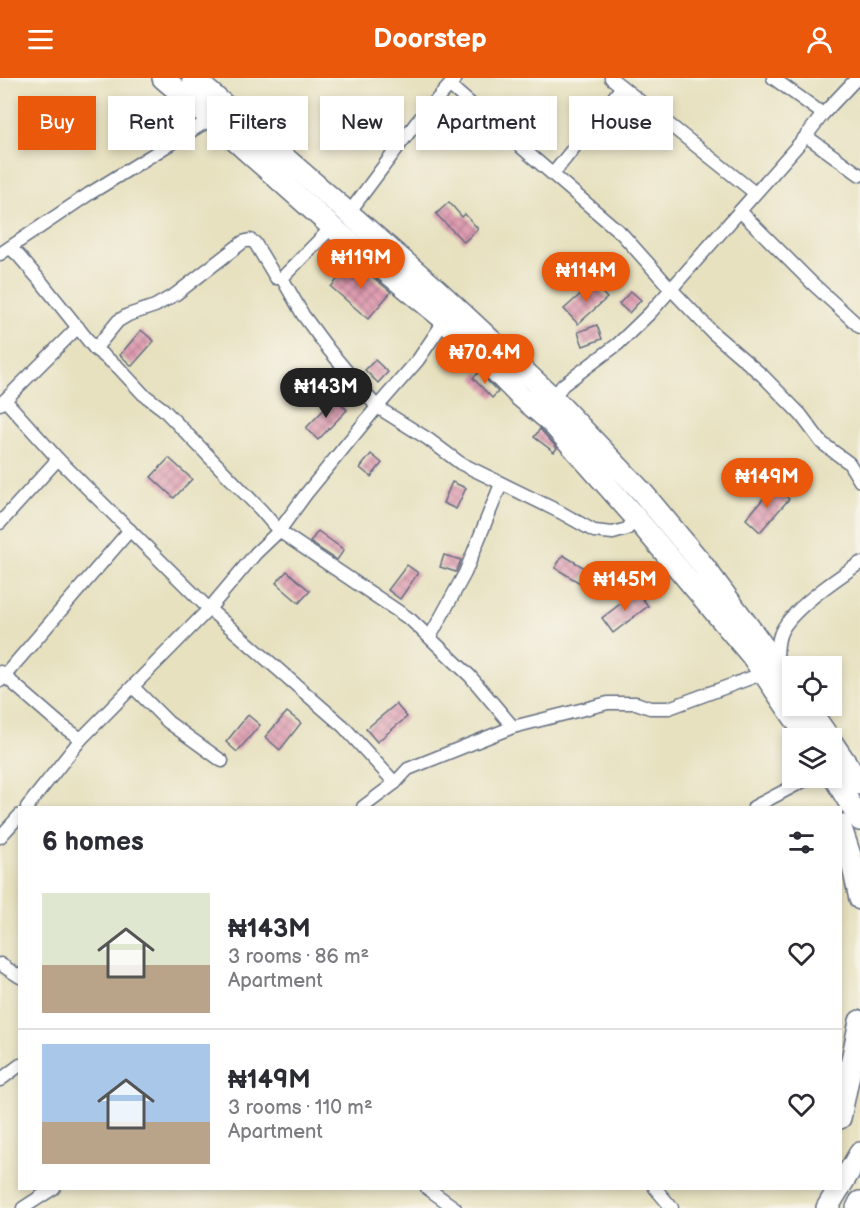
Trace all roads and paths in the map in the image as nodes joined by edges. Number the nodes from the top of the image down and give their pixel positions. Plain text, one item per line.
1 (163, 78) edge
2 (193, 78) edge
3 (611, 78) edge
4 (773, 78) edge
5 (856, 78) edge
6 (453, 82) edge
7 (622, 87) junction
8 (823, 114) junction
9 (207, 115) edge
10 (207, 119) edge
11 (806, 136) junction
12 (251, 150) edge
13 (553, 174) junction
14 (860, 175) edge
15 (755, 193) junction
16 (740, 211) junction
17 (340, 220) junction
18 (5, 251) edge
19 (282, 278) junction
20 (671, 289) junction
21 (445, 320) junction
22 (78, 327) junction
23 (860, 327) edge
24 (95, 349) junction
25 (553, 398) junction
26 (2, 402) edge
27 (377, 407) junction
28 (58, 459) junction
29 (860, 481) edge
30 (501, 484) junction
31 (636, 518) junction
32 (0, 524) edge
33 (129, 530) junction
34 (279, 531) junction
35 (860, 563) edge
36 (209, 609) junction
37 (430, 637) junction
38 (770, 668) junction
39 (1, 677) edge
40 (782, 677) edge
41 (133, 687) junction
42 (513, 727) junction
43 (803, 728) edge
44 (81, 739) junction
45 (842, 757) edge
46 (222, 761) dead end
47 (395, 783) junction
48 (860, 784) edge
49 (790, 788) edge
50 (828, 788) edge
51 (841, 788) edge
52 (34, 805) edge
53 (364, 806) edge
54 (756, 806) edge
55 (834, 806) edge
56 (18, 817) edge
57 (860, 820) edge
58 (0, 837) edge
59 (842, 839) edge
60 (848, 880) edge
61 (860, 899) edge
62 (0, 963) edge
63 (18, 976) edge
64 (860, 1021) edge
65 (18, 1066) edge
66 (0, 1080) edge
67 (842, 1108) edge
68 (860, 1153) edge
69 (842, 1184) edge
70 (51, 1190) edge
71 (430, 1190) edge
72 (657, 1190) edge
73 (822, 1190) edge
74 (838, 1190) edge
75 (860, 1202) edge
76 (23, 1208) edge
77 (455, 1208) edge
78 (672, 1208) edge
79 (818, 1208) edge
80 (827, 1208) edge
81 (857, 1208) edge

1 - 9 highway
2 - 17 highway
3 - 7 street
4 - 8 street
5 - 8 street
6 - 13 street
6 - 17 street
7 - 13 street
7 - 15 street
8 - 11 street
10 - 18 street
11 - 14 street
11 - 15 street
12 - 17 highway
13 - 20 street
15 - 16 street
16 - 20 street
16 - 23 street
17 - 19 street
17 - 21 highway
17 - 25 highway
18 - 22 street
19 - 24 street
19 - 27 street
20 - 25 street
20 - 29 street
21 - 27 street
21 - 31 highway
22 - 24 street
22 - 26 street
24 - 34 street
25 - 38 highway
26 - 28 street
27 - 30 street
27 - 34 street
28 - 32 street
28 - 33 street
30 - 31 street
30 - 37 street
31 - 38 highway
33 - 36 street
33 - 39 street
34 - 36 street
34 - 37 street
35 - 38 street
36 - 41 street
36 - 47 street
37 - 42 street
38 - 40 highway
38 - 42 street
38 - 43 highway
39 - 44 street
41 - 44 street
41 - 46 street
42 - 47 street
44 - 52 street
45 - 48 highway
47 - 53 street
49 - 54 street
50 - 55 highway
51 - 57 highway
56 - 58 street
59 - 60 highway
60 - 61 highway
62 - 63 street
64 - 67 highway
65 - 66 street
68 - 69 highway
70 - 76 street
71 - 77 street
72 - 78 street
73 - 79 highway
74 - 80 highway
75 - 81 highway

